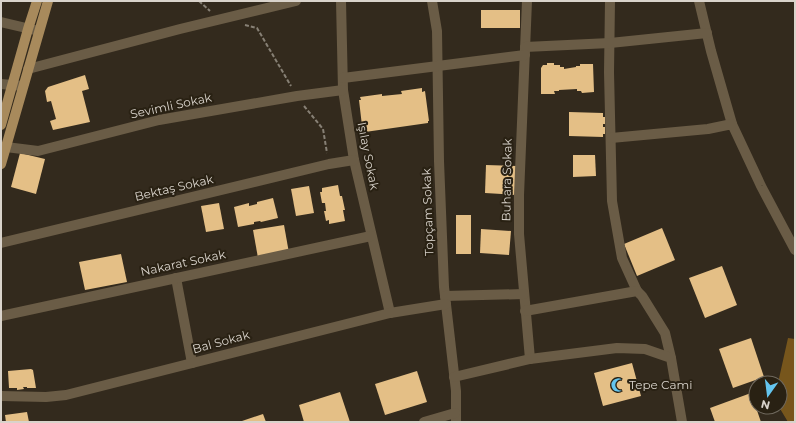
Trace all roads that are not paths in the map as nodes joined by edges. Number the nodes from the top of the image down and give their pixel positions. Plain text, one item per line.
1 (37, 1) edge
2 (48, 1) edge
3 (296, 1) edge
4 (341, 1) edge
5 (432, 1) edge
6 (526, 1) edge
7 (610, 1) edge
8 (699, 1) edge
9 (1, 22) edge
10 (28, 29) junction
11 (39, 31) junction
12 (707, 33) junction
13 (610, 43) junction
14 (525, 51) junction
15 (437, 66) junction
16 (28, 69) junction
17 (343, 78) junction
18 (1, 84) edge
19 (13, 85) junction
20 (23, 86) junction
21 (343, 90) junction
22 (732, 124) junction
23 (1, 125) edge
24 (611, 138) junction
25 (6, 147) junction
26 (354, 160) junction
27 (1, 164) edge
28 (371, 236) junction
29 (1, 243) edge
30 (795, 250) edge
31 (176, 278) junction
32 (637, 291) junction
33 (524, 294) junction
34 (446, 300) junction
35 (525, 311) junction
36 (390, 313) junction
37 (1, 316) edge
38 (671, 358) junction
39 (530, 359) junction
40 (192, 363) junction
41 (454, 377) junction
42 (1, 396) edge
43 (456, 418) edge
44 (424, 422) edge
45 (682, 422) edge

1 - 10 main road
2 - 11 main road
3 - 16 street
4 - 17 street, Işılay Sokak
5 - 15 street, Topçam Sokak
6 - 14 street, Buhara Sokak
7 - 13 street
8 - 12 street
9 - 10 street
10 - 11 street
10 - 19 main road
11 - 16 main road
12 - 13 street
12 - 22 street
13 - 14 street
13 - 24 street
14 - 15 street
14 - 33 street, Buhara Sokak
15 - 17 street
15 - 34 street, Topçam Sokak
16 - 20 main road
17 - 21 street, Işılay Sokak
18 - 19 street
19 - 20 street
19 - 23 main road
20 - 25 main road
21 - 25 street, Sevimli Sokak
21 - 26 street, Işılay Sokak
22 - 24 street
22 - 30 street
24 - 32 street
25 - 27 main road
26 - 28 street, Işılay Sokak
26 - 29 street, Bektaş Sokak
28 - 31 street, Nakarat Sokak
28 - 36 street, Işılay Sokak
31 - 37 street, Nakarat Sokak
31 - 40 street
32 - 35 street
32 - 38 street
33 - 34 street, Bal Sokak
33 - 35 street, Buhara Sokak
34 - 36 street, Bal Sokak
34 - 41 street, Topçam Sokak
35 - 39 street, Buhara Sokak
36 - 40 street, Bal Sokak
38 - 39 street
38 - 45 street
39 - 41 street
40 - 42 street, Bal Sokak
41 - 43 street, Topçam Sokak
43 - 44 street

